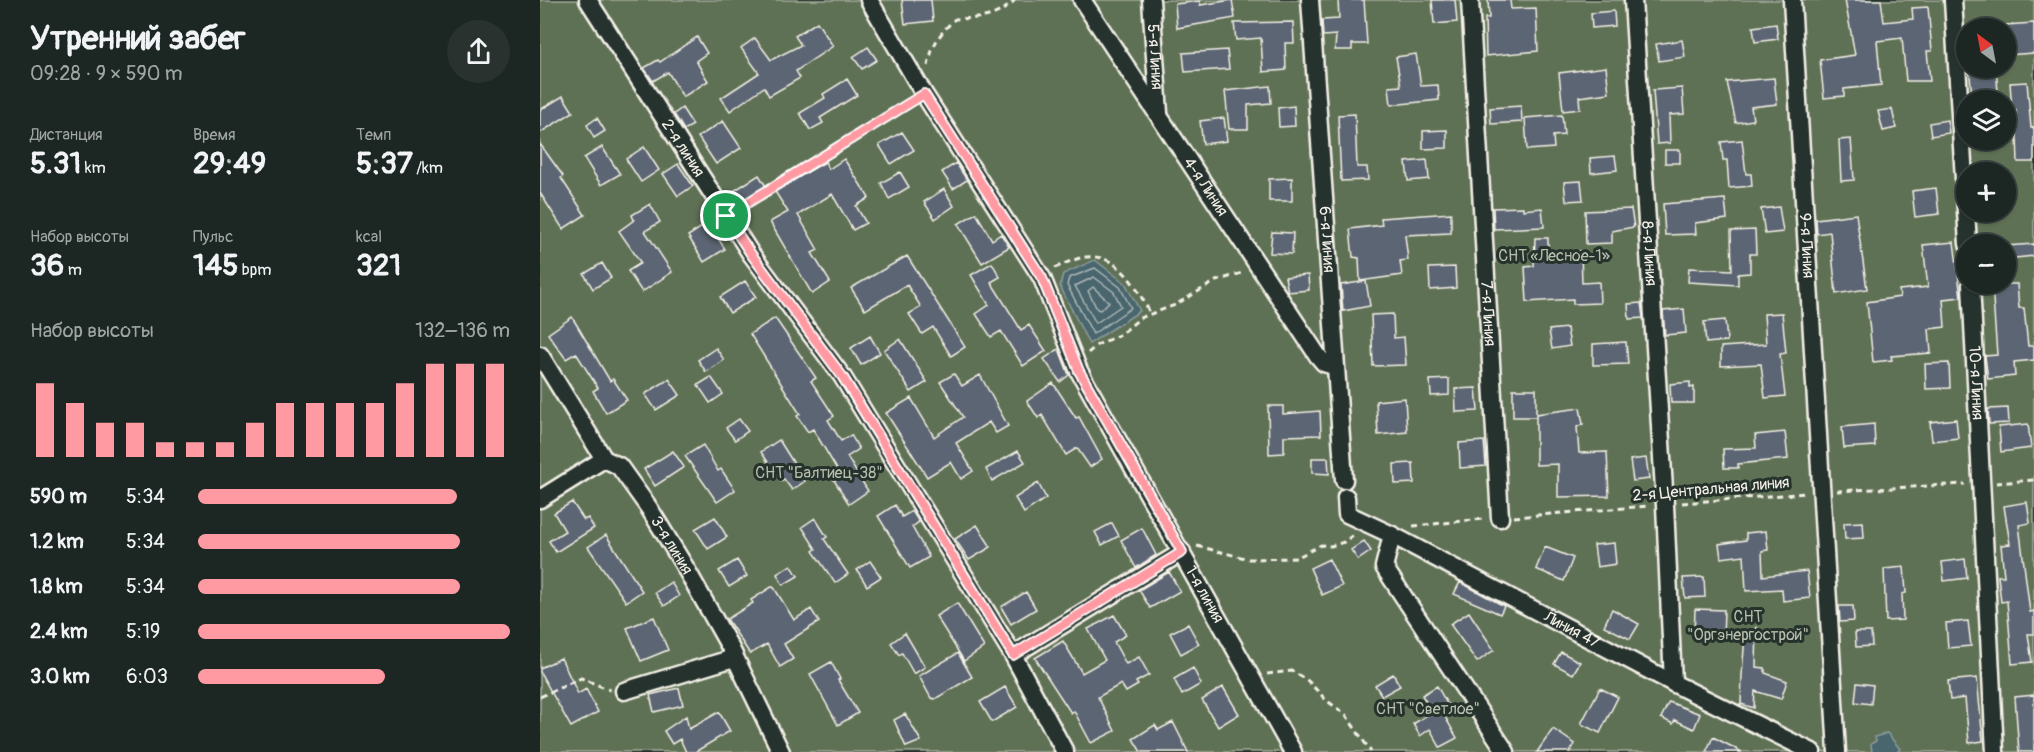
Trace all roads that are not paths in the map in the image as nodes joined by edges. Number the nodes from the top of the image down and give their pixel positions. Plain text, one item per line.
1 (588, 0) edge
2 (869, 0) edge
3 (1082, 0) edge
4 (1152, 0) edge
5 (1310, 0) edge
6 (1470, 0) edge
7 (1633, 0) edge
8 (1792, 0) edge
9 (1953, 0) edge
10 (1159, 115) junction
11 (1967, 234) edge
12 (1972, 294) edge
13 (540, 355) edge
14 (1334, 366) junction
15 (604, 459) junction
16 (1344, 480) dead end
17 (1346, 497) dead end
18 (540, 499) edge
19 (1500, 518) road end
20 (1392, 535) junction
21 (1182, 552) junction
22 (1013, 655) junction
23 (734, 658) junction
24 (1673, 683) junction
25 (624, 691) road end
26 (781, 752) edge
27 (1065, 752) edge
28 (1293, 752) edge
29 (1506, 752) edge
30 (1812, 752) edge
31 (1837, 752) edge
32 (1995, 752) edge

1 - 22 street, 2-я линия
2 - 21 street, 1-я линия
3 - 10 street, 4-я Линия
4 - 10 street, 5-я Линия
5 - 14 street, 6-я Линия
6 - 19 street, 7-я Линия
7 - 24 street, 8-я Линия
8 - 31 street, 9-я Линия
9 - 11 street
10 - 14 street, 4-я Линия
12 - 32 street, 10-я Линия
13 - 15 street, 3-я линия
14 - 16 street, 6-я Линия
15 - 18 street
15 - 23 street, 3-я линия
17 - 20 street, Линия 47
20 - 24 street, Линия 47
20 - 29 street
21 - 22 street
21 - 28 street, 1-я линия
22 - 27 street, 2-я линия
23 - 25 street
23 - 26 street, 3-я линия
24 - 30 street, Линия 47

